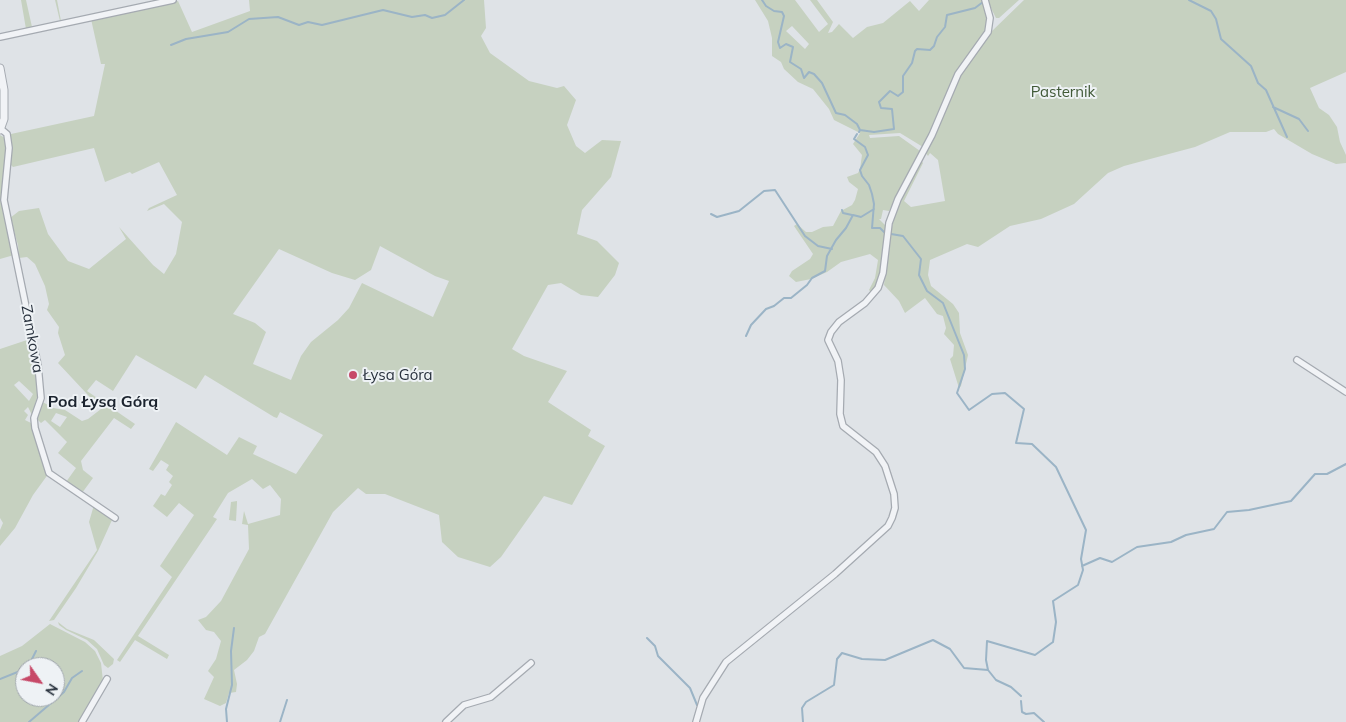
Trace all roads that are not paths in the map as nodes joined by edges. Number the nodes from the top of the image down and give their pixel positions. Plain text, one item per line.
1 (173, 0) edge
2 (985, 0) edge
3 (0, 37) edge
4 (0, 68) edge
5 (0, 129) edge
6 (1297, 360) dead end
7 (1346, 392) edge
8 (115, 518) dead end
9 (532, 663) dead end
10 (107, 679) dead end
11 (82, 722) edge
12 (446, 722) edge
13 (696, 722) edge

1 - 3 street
2 - 13 street
4 - 5 street
5 - 8 street, Zamkowa
6 - 7 street
9 - 12 street
10 - 11 street

